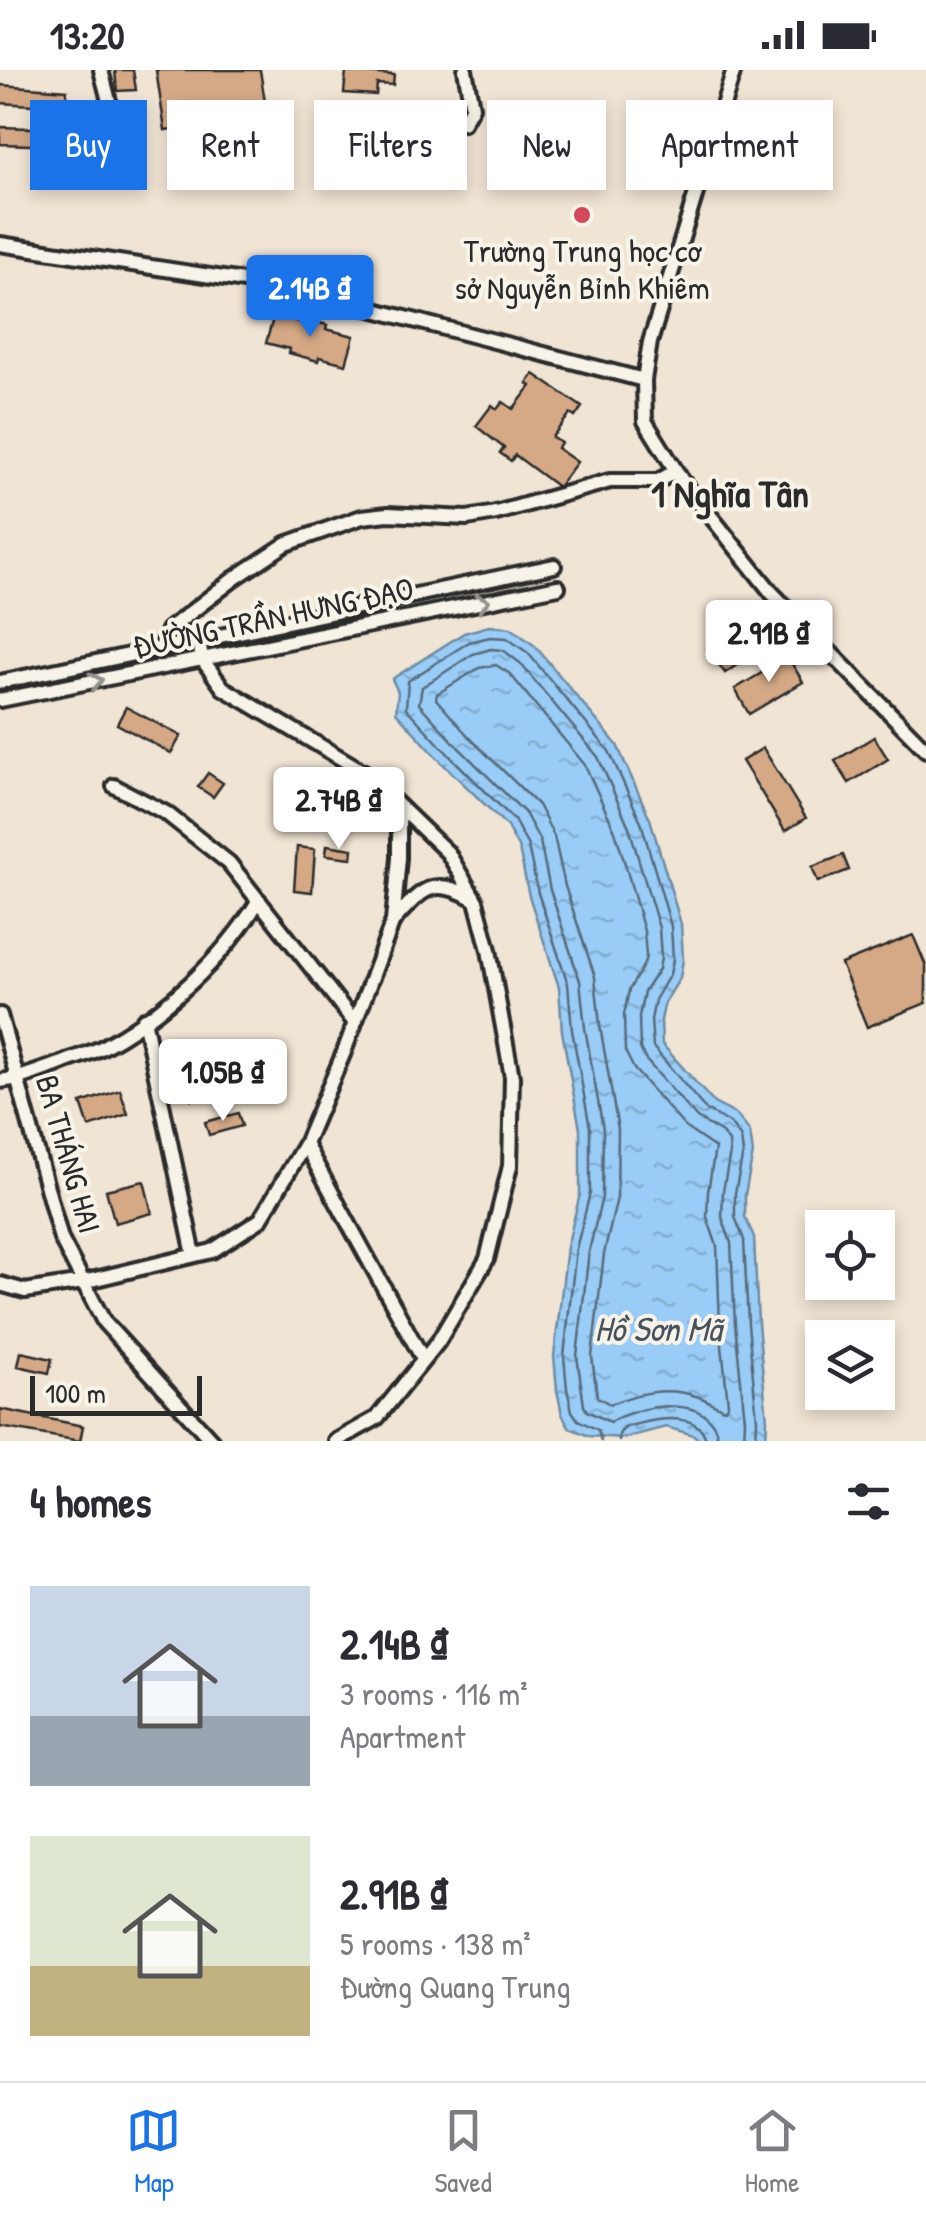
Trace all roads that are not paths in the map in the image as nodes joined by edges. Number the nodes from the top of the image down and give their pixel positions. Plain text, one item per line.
1 (101, 70) edge
2 (465, 70) edge
3 (734, 70) edge
4 (109, 100) edge
5 (467, 115) edge
6 (0, 244) edge
7 (644, 380) junction
8 (676, 470) junction
9 (554, 566) dead end
10 (558, 587) dead end
11 (418, 595) junction
12 (422, 614) junction
13 (199, 642) junction
14 (160, 650) junction
15 (202, 659) junction
16 (0, 682) edge
17 (0, 700) edge
18 (926, 750) edge
19 (114, 786) dead end
20 (399, 806) junction
21 (259, 900) junction
22 (476, 901) junction
23 (393, 921) junction
24 (0, 1015) edge
25 (144, 1020) junction
26 (355, 1024) junction
27 (18, 1079) junction
28 (0, 1080) edge
29 (305, 1144) junction
30 (194, 1255) junction
31 (83, 1282) junction
32 (0, 1284) edge
33 (423, 1359) junction
34 (210, 1440) edge
35 (336, 1441) edge

1 - 4 street
2 - 5 street
3 - 7 street
6 - 7 street
7 - 8 street
8 - 14 street
8 - 18 street
9 - 11 street, ĐƯỜNG TRẦN HƯNG ĐẠO
12 -> 10 street, ĐƯỜNG TRẦN HƯNG ĐẠO
11 - 12 street
11 - 13 street, ĐƯỜNG TRẦN HƯNG ĐẠO
12 - 15 street, ĐƯỜNG TRẦN HƯNG ĐẠO
13 - 14 street, ĐƯỜNG TRẦN HƯNG ĐẠO
13 - 15 street
14 - 16 street, ĐƯỜNG TRẦN HƯNG ĐẠO
17 -> 15 street, ĐƯỜNG TRẦN HƯNG ĐẠO
15 - 20 street
19 - 21 street
20 - 22 street
20 - 23 street
21 - 25 street
21 - 26 street
22 - 23 street
22 - 33 street
23 - 26 street
24 - 27 street, BA THÁNG HAI
25 - 27 street
25 - 30 street
26 - 29 street
27 - 28 street
27 - 31 street, BA THÁNG HAI
29 - 30 street
29 - 33 street
30 - 31 street
31 - 32 street
31 - 34 street, BA THÁNG HAI
33 - 35 street

